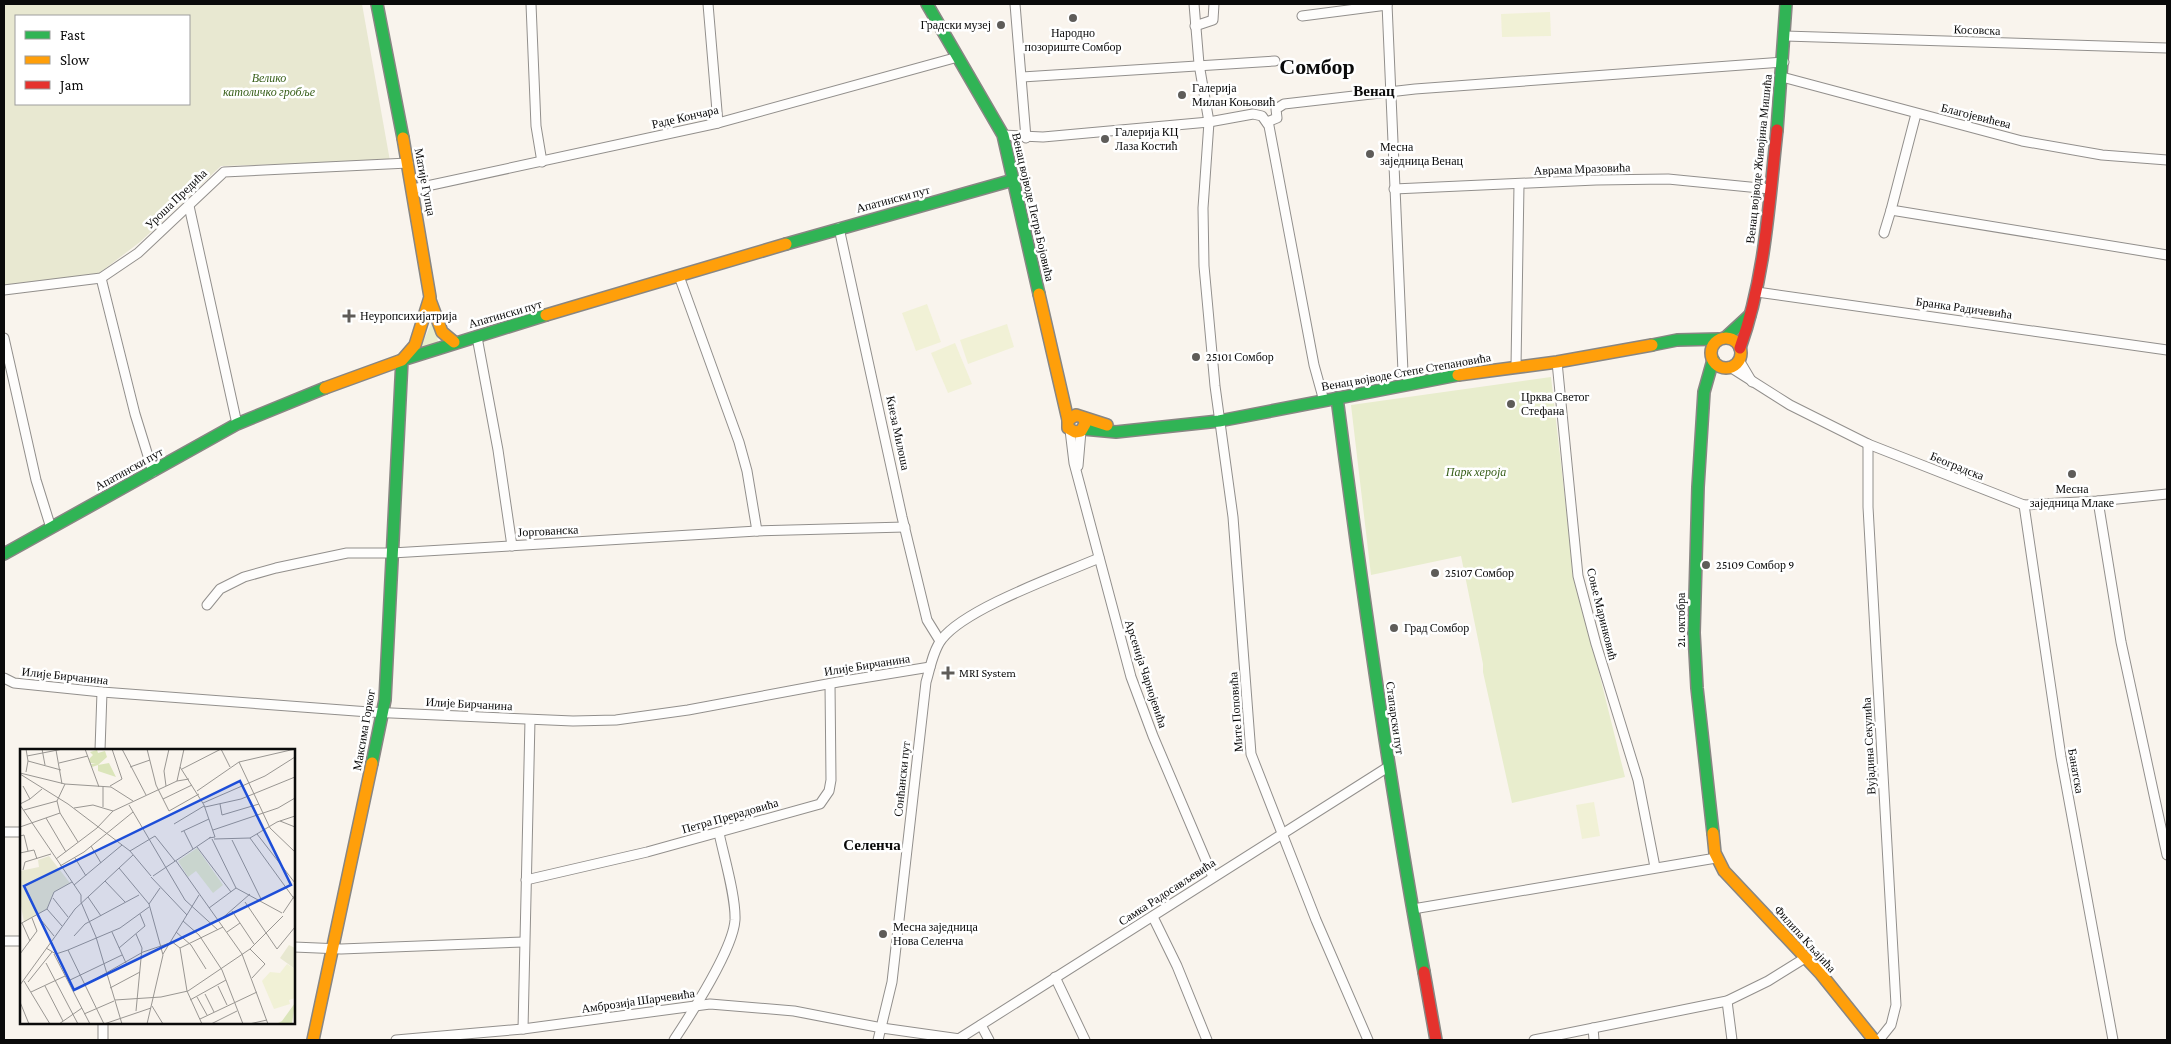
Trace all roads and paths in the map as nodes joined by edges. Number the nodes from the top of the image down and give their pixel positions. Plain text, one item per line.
1 (377, 4) edge
2 (531, 4) edge
3 (708, 4) edge
4 (927, 4) edge
5 (1016, 4) edge
6 (1194, 4) edge
7 (1214, 4) edge
8 (1387, 4) edge
9 (1786, 4) edge
10 (1302, 16) dead end
11 (1196, 26) junction
12 (1785, 36) junction
13 (2167, 48) edge
14 (958, 57) junction
15 (1275, 61) dead end
16 (1784, 62) junction
17 (1200, 64) junction
18 (1022, 77) junction
19 (1782, 77) junction
20 (1392, 91) junction
21 (1916, 114) junction
22 (1265, 119) junction
23 (1208, 122) junction
24 (718, 123) junction
25 (1003, 136) junction
26 (1026, 138) junction
27 (2167, 160) edge
28 (408, 162) junction
29 (542, 162) junction
30 (1013, 180) junction
31 (1519, 185) junction
32 (413, 189) junction
33 (1394, 189) junction
34 (1770, 189) junction
35 (189, 206) junction
36 (1891, 210) junction
37 (839, 228) junction
38 (1884, 233) dead end
39 (2167, 255) edge
40 (679, 276) junction
41 (101, 278) junction
42 (4, 290) edge
43 (1757, 292) junction
44 (430, 297) junction
45 (1750, 315) junction
46 (477, 337) junction
47 (4, 338) edge
48 (1722, 339) junction
49 (1693, 340) junction
50 (454, 342) junction
51 (2167, 350) edge
52 (1712, 359) junction
53 (402, 360) junction
54 (1734, 361) junction
55 (1557, 362) junction
56 (1516, 366) junction
57 (1404, 372) junction
58 (1707, 382) junction
59 (1412, 383) junction
60 (1393, 386) junction
61 (1337, 398) junction
62 (1324, 401) junction
63 (1219, 421) junction
64 (237, 424) junction
65 (1077, 424) junction
66 (1868, 444) junction
67 (153, 472) junction
68 (2167, 494) edge
69 (2098, 501) junction
70 (2024, 505) junction
71 (905, 527) junction
72 (51, 528) junction
73 (757, 531) junction
74 (512, 546) junction
75 (4, 554) edge
76 (392, 554) junction
77 (1099, 558) junction
78 (207, 605) dead end
79 (940, 641) junction
80 (930, 668) junction
81 (4, 678) edge
82 (830, 684) junction
83 (102, 692) junction
84 (383, 713) junction
85 (530, 720) junction
86 (100, 749) edge
87 (1388, 767) junction
88 (4, 832) edge
89 (20, 832) edge
90 (719, 833) junction
91 (1283, 833) junction
92 (2167, 855) edge
93 (1716, 858) junction
94 (1655, 867) junction
95 (1213, 877) junction
96 (526, 880) junction
97 (1413, 909) junction
98 (1153, 917) junction
99 (4, 941) edge
100 (20, 941) edge
101 (524, 942) junction
102 (295, 947) edge
103 (331, 949) junction
104 (1805, 958) junction
105 (1055, 977) junction
106 (1727, 1001) junction
107 (696, 1005) junction
108 (103, 1024) edge
109 (981, 1024) junction
110 (882, 1028) junction
111 (1593, 1028) junction
112 (522, 1029) junction
113 (103, 1040) edge
114 (313, 1040) edge
115 (396, 1040) edge
116 (674, 1040) edge
117 (878, 1040) edge
118 (958, 1040) edge
119 (988, 1040) edge
120 (1085, 1040) edge
121 (1207, 1040) edge
122 (1368, 1040) edge
123 (1436, 1040) edge
124 (1534, 1040) edge
125 (1594, 1040) edge
126 (1732, 1040) edge
127 (1874, 1040) edge
128 (1879, 1040) edge
129 (2113, 1040) edge

1 - 28 main road, Матије Гупца
2 - 29 street
3 - 24 street
4 - 14 main road, Венац војводе Петра Бојовића
5 - 18 street
6 - 11 street, Мите Поповића
7 - 11 street
8 - 10 street
8 - 20 street
9 - 12 main road, Венац војводе Живојина Мишића
11 - 17 street, Мите Поповића
12 - 13 street, Косовска
12 - 16 main road, Венац војводе Живојина Мишића
14 - 24 street, Раде Кончара
14 - 25 main road, Венац војводе Петра Бојовића
15 - 17 street
16 - 19 main road, Венац војводе Живојина Мишића
16 - 20 street
17 - 18 street
17 - 23 street, Мите Поповића
18 - 26 street
19 - 21 street, Благојевићева
19 - 34 main road, Венац војводе Живојина Мишића
20 - 22 street
20 - 33 street
21 - 27 street, Благојевићева
21 - 36 street
22 - 23 street
22 - 62 street
23 - 26 street
23 - 63 street, Мите Поповића
24 - 29 street, Раде Кончара
25 - 26 street
25 - 30 main road, Венац војводе Петра Бојовића
28 - 32 main road, Матије Гупца
28 - 35 street, Уроша Предића
29 - 32 street, Раде Кончара
30 - 37 main road, Апатински пут
30 - 65 main road, Венац војводе Петра Бојовића
31 - 33 street, Аврама Мразовића
31 - 34 street, Аврама Мразовића
31 - 56 street
32 - 44 main road, Матије Гупца
33 - 57 street
34 - 43 main road, Венац војводе Живојина Мишића
35 - 41 street, Уроша Предића
35 - 64 street
36 - 38 street
36 - 39 street
37 - 40 main road, Апатински пут
37 - 71 street, Кнеза Милоша
40 - 46 main road, Апатински пут
40 - 73 street
41 - 42 street, Уроша Предића
41 - 67 street
43 - 45 main road, Венац војводе Живојина Мишића
43 - 51 street, Бранка Радичевића
44 - 50 main road
44 - 53 main road, Матије Гупца
45 - 48 main road
45 - 54 main road, Венац војводе Живојина Мишића
46 - 50 main road, Апатински пут
46 - 74 street
47 - 72 street
48 - 49 main road, Венац војводе Степе Степановића
48 - 52 main road
48 - 54 main road
49 - 52 main road
49 - 55 main road, Венац војводе Степе Степановића
50 - 53 main road, Апатински пут
52 - 54 main road
52 - 58 main road, 21. октобра
53 - 64 main road, Апатински пут
53 - 76 main road, Максима Горког
54 - 58 main road
54 - 66 street, Београдска
55 - 56 main road, Венац војводе Степе Степановића
55 - 94 street, Соње Маринковић
56 - 59 main road, Венац војводе Степе Степановића
57 - 59 street
57 - 60 street
58 - 93 main road, 21. октобра
59 - 60 main road, Венац војводе Степе Степановића
60 - 61 main road, Венац војводе Степе Степановића
61 - 62 main road, Венац војводе Степе Степановића
61 - 87 main road, Стапарски пут
62 - 63 main road, Венац војводе Степе Степановића
63 - 65 main road, Венац војводе Степе Степановића
63 - 91 street, Мите Поповића
64 - 67 main road, Апатински пут
65 - 77 street, Арсенија Чарнојевића
66 - 70 street, Београдска
66 - 128 street, Вујадина Секулића
67 - 72 main road, Апатински пут
68 - 69 street, Београдска
69 - 70 street, Београдска
69 - 92 street
70 - 129 street, Банатска
71 - 73 street, Јоргованска
71 - 79 street, Кнеза Милоша
72 - 75 main road, Апатински пут
73 - 74 street, Јоргованска
74 - 76 street, Јоргованска
76 - 78 street, Јоргованска
76 - 84 main road, Максима Горког
77 - 79 street
77 - 95 street, Арсенија Чарнојевића
79 - 80 street, Сонћански пут
80 - 82 street, Илије Бирчанина
80 - 110 street, Сонћански пут
81 - 83 street, Илије Бирчанина
82 - 85 street, Илије Бирчанина
82 - 90 street, Петра Прерадовића
83 - 84 street, Илије Бирчанина
83 - 86 street
84 - 85 street, Илије Бирчанина
84 - 103 main road, Максима Горког
85 - 96 street
87 - 91 street, Самка Радосављевића
87 - 97 main road, Стапарски пут
88 - 89 street
90 - 96 street, Петра Прерадовића
90 - 107 street
91 - 95 street, Самка Радосављевића
91 - 122 street, Мите Поповића
93 - 94 street
93 - 104 main road, Филипа Кљајића
94 - 97 street
95 - 98 street, Самка Радосављевића
96 - 101 street
97 - 123 main road, Стапарски пут
98 - 105 street, Самка Радосављевића
98 - 121 street
99 - 100 street
101 - 103 street
101 - 112 street
102 - 103 street
103 - 114 main road, Максима Горког
104 - 106 street
104 - 127 main road, Филипа Кљајића
105 - 109 street, Самка Радосављевића
105 - 120 street
106 - 111 street
106 - 126 street
107 - 110 street, Амброзија Шарчевића
107 - 112 street, Амброзија Шарчевића
107 - 116 street
108 - 113 street
109 - 118 street, Самка Радосављевића
109 - 119 street
110 - 117 street, Сонћански пут
110 - 118 street, Самка Радосављевића
111 - 124 street
111 - 125 street
112 - 115 street, Амброзија Шарчевића

